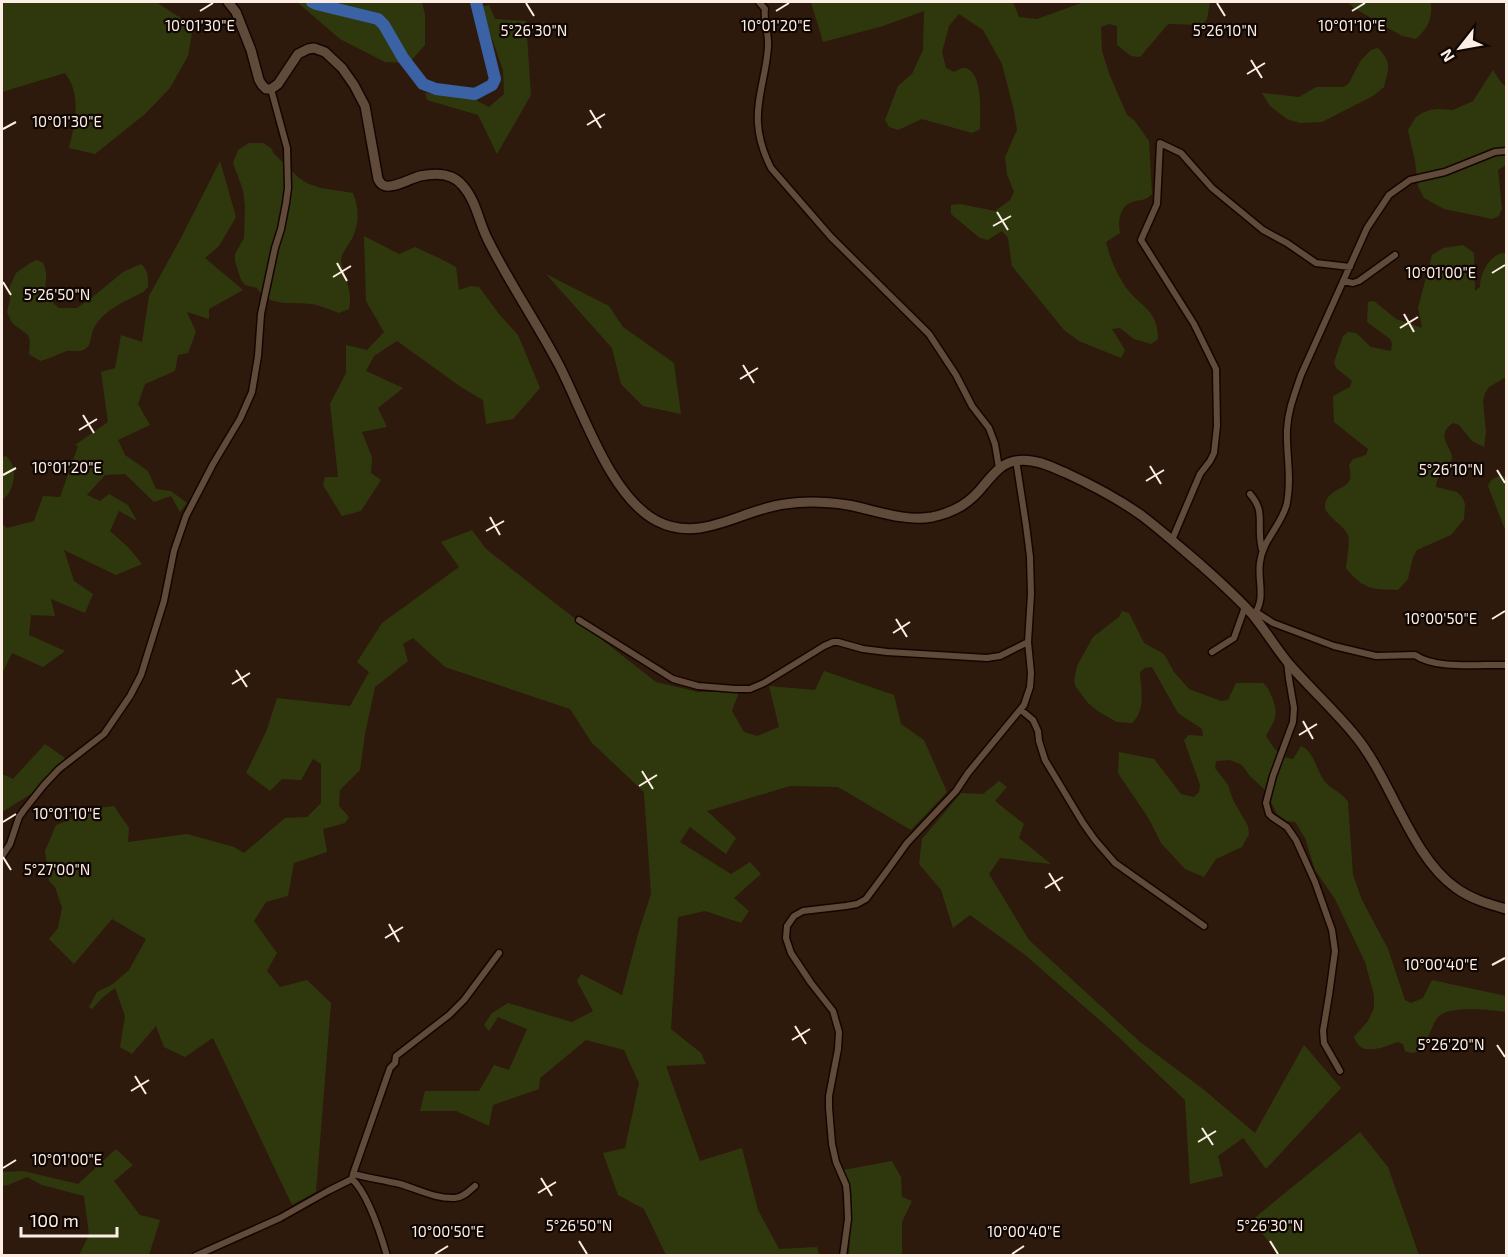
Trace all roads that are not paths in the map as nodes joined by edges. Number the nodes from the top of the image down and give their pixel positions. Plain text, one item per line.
1 (228, 2) edge
2 (759, 2) edge
3 (271, 89) junction
4 (1506, 151) edge
5 (1395, 255) dead end
6 (1350, 267) junction
7 (1343, 281) junction
8 (1016, 460) junction
9 (999, 468) junction
10 (1250, 494) dead end
11 (1172, 540) junction
12 (1262, 550) junction
13 (1245, 607) junction
14 (1255, 614) junction
15 (579, 620) dead end
16 (1028, 642) junction
17 (1212, 652) dead end
18 (1287, 661) junction
19 (1506, 665) edge
20 (1021, 710) junction
21 (2, 856) edge
22 (1506, 909) edge
23 (1204, 926) dead end
24 (499, 953) dead end
25 (1340, 1071) dead end
26 (353, 1177) junction
27 (475, 1186) dead end
28 (195, 1256) edge
29 (387, 1256) edge
30 (843, 1256) edge

1 - 3 street
2 - 9 street
3 - 9 street
3 - 21 street
4 - 6 street
5 - 7 street
6 - 7 street
6 - 11 street
7 - 12 street
8 - 9 street
8 - 11 street
8 - 16 street
10 - 12 street
11 - 13 street
12 - 14 street
13 - 14 street
13 - 17 street
14 - 18 street
14 - 19 street
15 - 16 street
16 - 20 street
18 - 22 street
18 - 25 street
20 - 23 street
20 - 30 street
24 - 26 street
26 - 27 street
26 - 28 street
26 - 29 street

